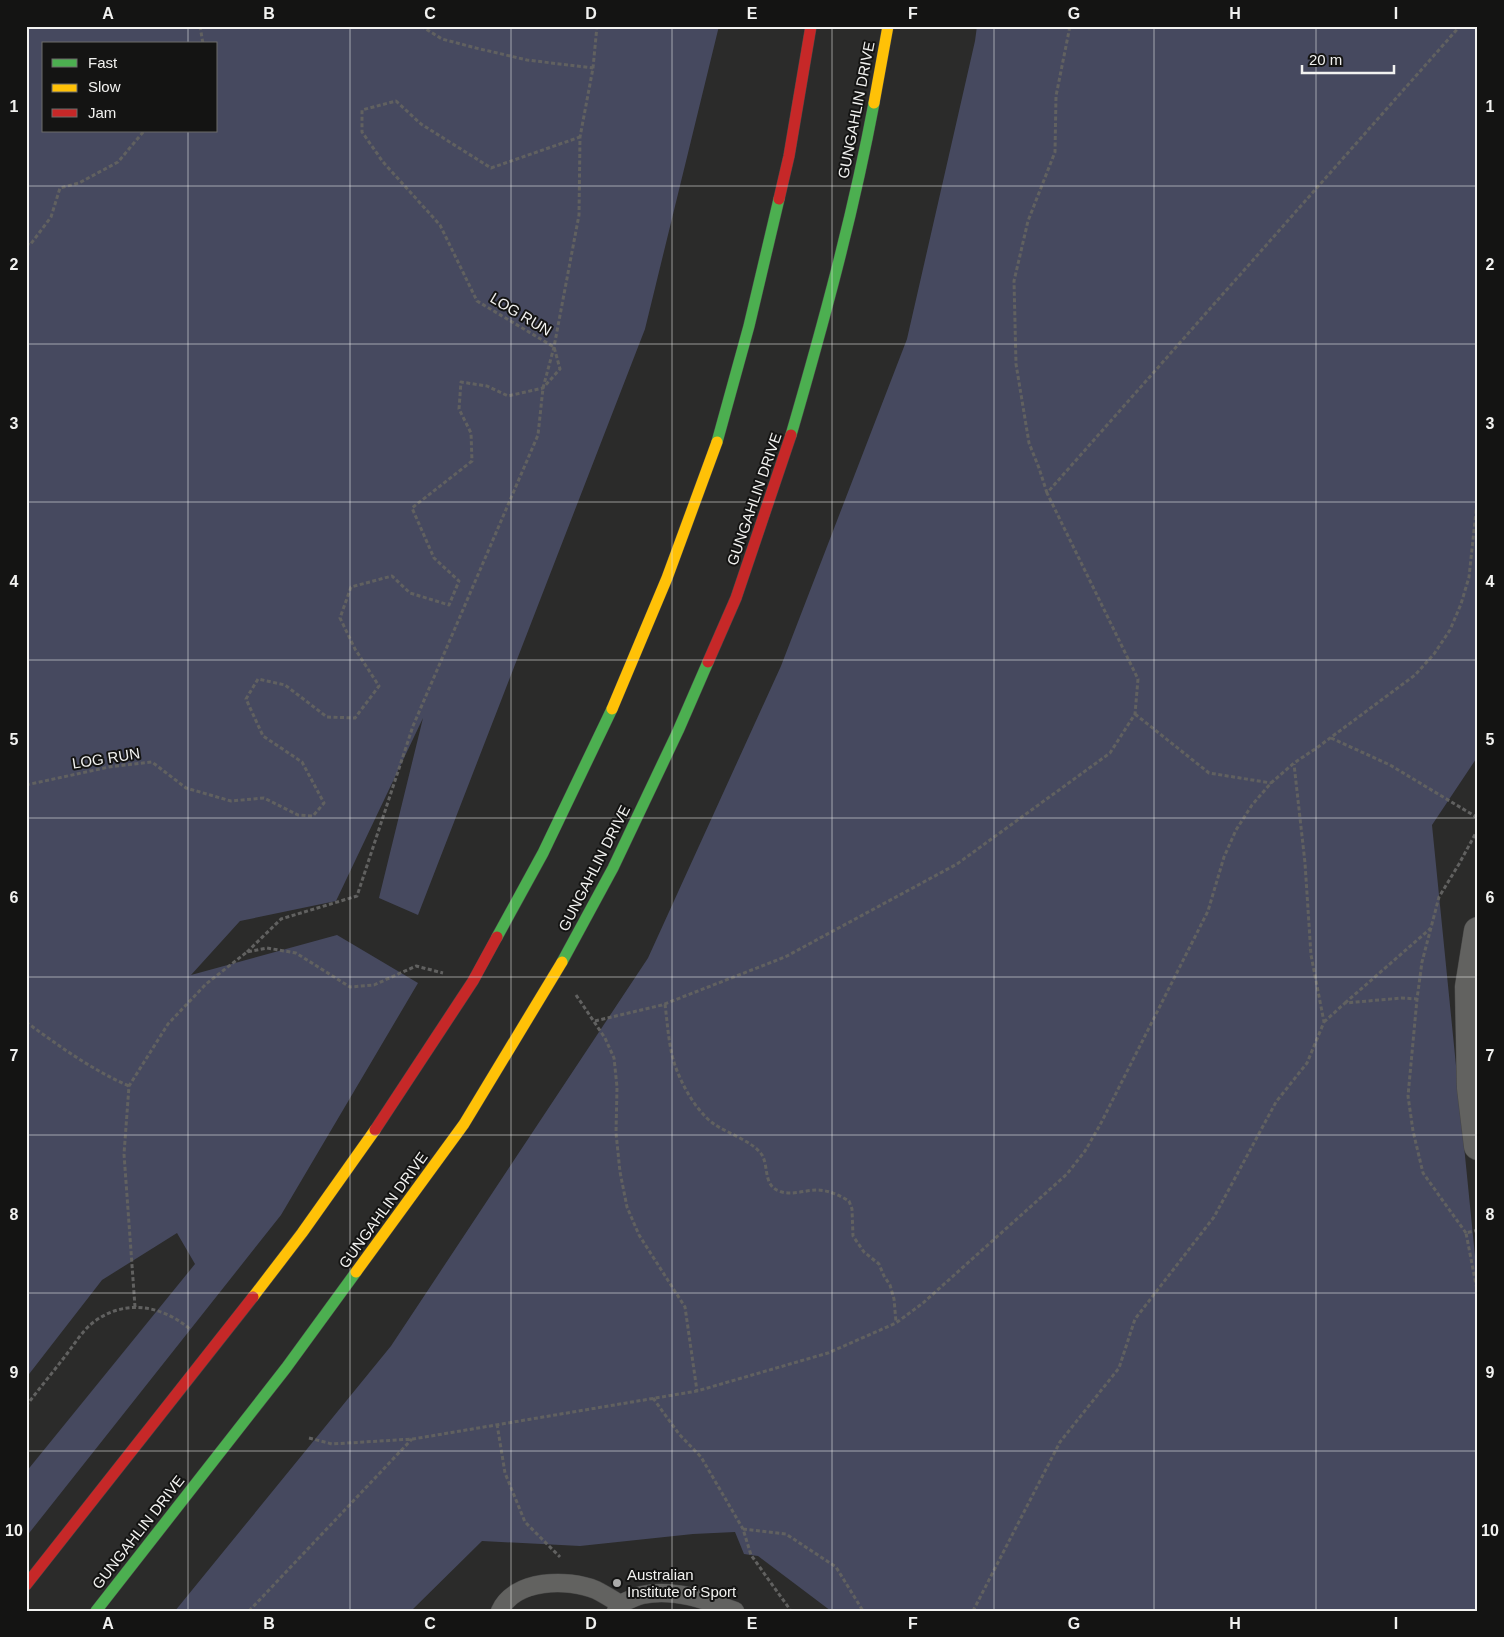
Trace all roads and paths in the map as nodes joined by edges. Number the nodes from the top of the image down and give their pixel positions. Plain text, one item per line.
1 (200, 26) edge
2 (422, 26) edge
3 (597, 26) edge
4 (812, 26) edge
5 (888, 26) edge
6 (1070, 26) edge
7 (1460, 26) edge
8 (203, 42) edge
9 (593, 68) junction
10 (143, 132) edge
11 (580, 137) junction
12 (26, 243) edge
13 (554, 347) junction
14 (543, 388) junction
15 (1047, 493) junction
16 (1478, 493) edge
17 (1135, 714) junction
18 (1330, 738) junction
19 (1294, 763) junction
20 (1271, 783) junction
21 (26, 785) edge
22 (1478, 818) edge
23 (1478, 829) edge
24 (1431, 928) junction
25 (1478, 931) edge
26 (247, 952) junction
27 (558, 970) junction
28 (473, 981) junction
29 (1417, 999) junction
30 (664, 1004) junction
31 (1345, 1004) junction
32 (595, 1021) junction
33 (26, 1022) edge
34 (1324, 1022) junction
35 (129, 1086) junction
36 (1474, 1088) edge
37 (1478, 1146) edge
38 (1478, 1230) edge
39 (1466, 1233) junction
40 (1478, 1295) edge
41 (135, 1307) junction
42 (896, 1323) junction
43 (191, 1330) dead end
44 (697, 1391) junction
45 (653, 1398) junction
46 (26, 1406) edge
47 (497, 1424) junction
48 (309, 1438) dead end
49 (413, 1439) junction
50 (743, 1529) junction
51 (578, 1584) junction
52 (26, 1585) edge
53 (618, 1607) edge
54 (96, 1611) edge
55 (249, 1611) edge
56 (500, 1611) edge
57 (735, 1611) edge
58 (791, 1611) edge
59 (863, 1611) edge
60 (972, 1611) edge

1 - 8 path
2 - 9 path
3 - 9 path
4 - 28 highway
5 - 27 highway, GUNGAHLIN DRIVE
6 - 15 path
7 - 15 path
9 - 11 path
10 - 12 path
11 - 13 path
11 - 13 path, LOG RUN
13 - 14 path
13 - 14 path, LOG RUN
14 - 21 path, LOG RUN
14 - 26 path
15 - 17 path
16 - 18 path
17 - 20 path
17 - 30 path
18 - 19 path
18 - 22 path
19 - 20 path
19 - 34 path
20 - 42 path
23 - 24 path
24 - 29 path
24 - 31 path
25 - 36 street
26 - 28 path
26 - 35 path
27 - 32 path
27 - 54 highway, GUNGAHLIN DRIVE
28 - 52 highway
29 - 31 path
29 - 39 path
30 - 32 path
30 - 42 path
31 - 34 path
32 - 44 path
33 - 35 path
34 - 60 path
35 - 41 path
36 - 37 street
38 - 39 path
39 - 40 path
41 - 43 path
41 - 46 path
42 - 44 path
44 - 45 path
45 - 47 path
45 - 50 path
47 - 49 path
47 - 51 path
48 - 49 path
49 - 55 path
50 - 58 path
50 - 59 path
51 - 53 lane
51 - 56 lane
53 - 57 lane

